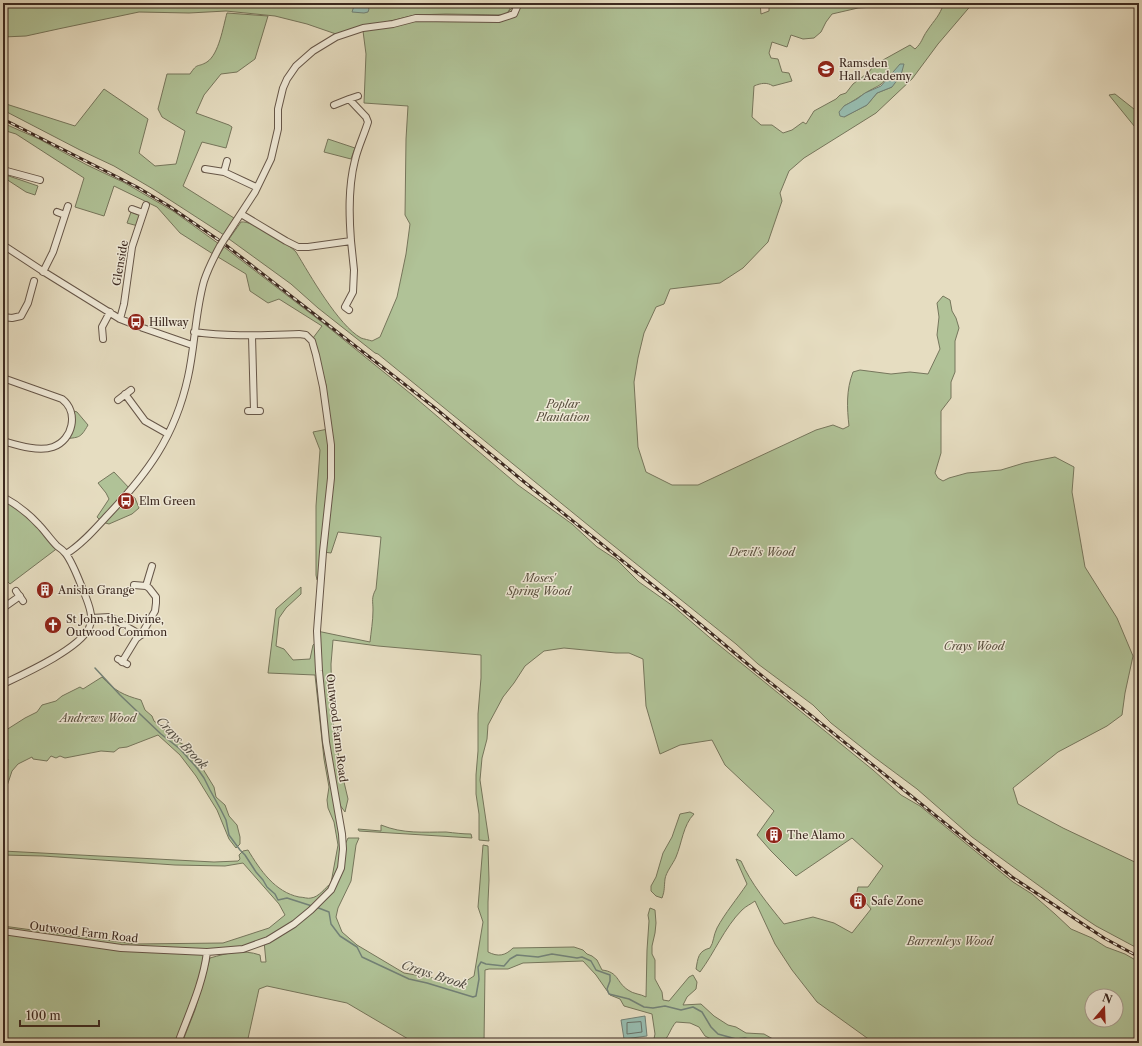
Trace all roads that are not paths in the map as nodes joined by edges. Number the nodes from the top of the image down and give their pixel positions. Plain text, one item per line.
1 (517, 3) edge
2 (358, 96) dead end
3 (350, 99) junction
4 (334, 104) dead end
5 (227, 161) dead end
6 (3, 170) edge
7 (205, 170) dead end
8 (224, 172) junction
9 (40, 180) dead end
10 (256, 187) junction
11 (146, 205) dead end
12 (68, 206) dead end
13 (132, 209) dead end
14 (57, 212) dead end
15 (143, 212) junction
16 (241, 214) junction
17 (65, 215) junction
18 (351, 241) junction
19 (3, 245) edge
20 (43, 272) junction
21 (34, 282) dead end
22 (337, 306) dead end
23 (110, 312) junction
24 (3, 317) edge
25 (120, 319) junction
26 (194, 332) junction
27 (252, 336) junction
28 (103, 339) dead end
29 (192, 348) junction
30 (3, 378) edge
31 (131, 390) dead end
32 (125, 394) junction
33 (118, 400) dead end
34 (254, 411) dead end
35 (168, 434) junction
36 (3, 441) edge
37 (3, 497) edge
38 (66, 554) junction
39 (152, 566) dead end
40 (134, 585) dead end
41 (146, 586) junction
42 (20, 596) dead end
43 (3, 608) edge
44 (91, 618) junction
45 (141, 634) junction
46 (122, 662) dead end
47 (3, 684) edge
48 (3, 931) edge
49 (206, 952) junction
50 (178, 1043) edge

1 - 10 street
2 - 3 street
3 - 4 street
3 - 18 street
5 - 8 street
6 - 9 street
7 - 8 street
8 - 10 street
10 - 16 street
11 - 15 street, Glenside
12 - 17 street
13 - 15 street
14 - 17 street
15 - 25 street, Glenside
16 - 18 street
16 - 26 street, bridge
17 - 20 street
18 - 22 street
19 - 20 street
20 - 23 street
21 - 24 street
23 - 25 street
23 - 28 street
25 - 29 street
26 - 27 street, Outwood Farm Road
26 - 29 street
27 - 34 street
27 - 49 street, Outwood Farm Road
29 - 35 street
30 - 36 street
31 - 32 street
32 - 33 street
32 - 35 street
35 - 38 street
37 - 38 street
38 - 44 street
39 - 41 street
40 - 41 street
41 - 45 street
42 - 43 street
44 - 45 street
44 - 47 street
45 - 46 street
48 - 49 street, Outwood Farm Road
49 - 50 street

